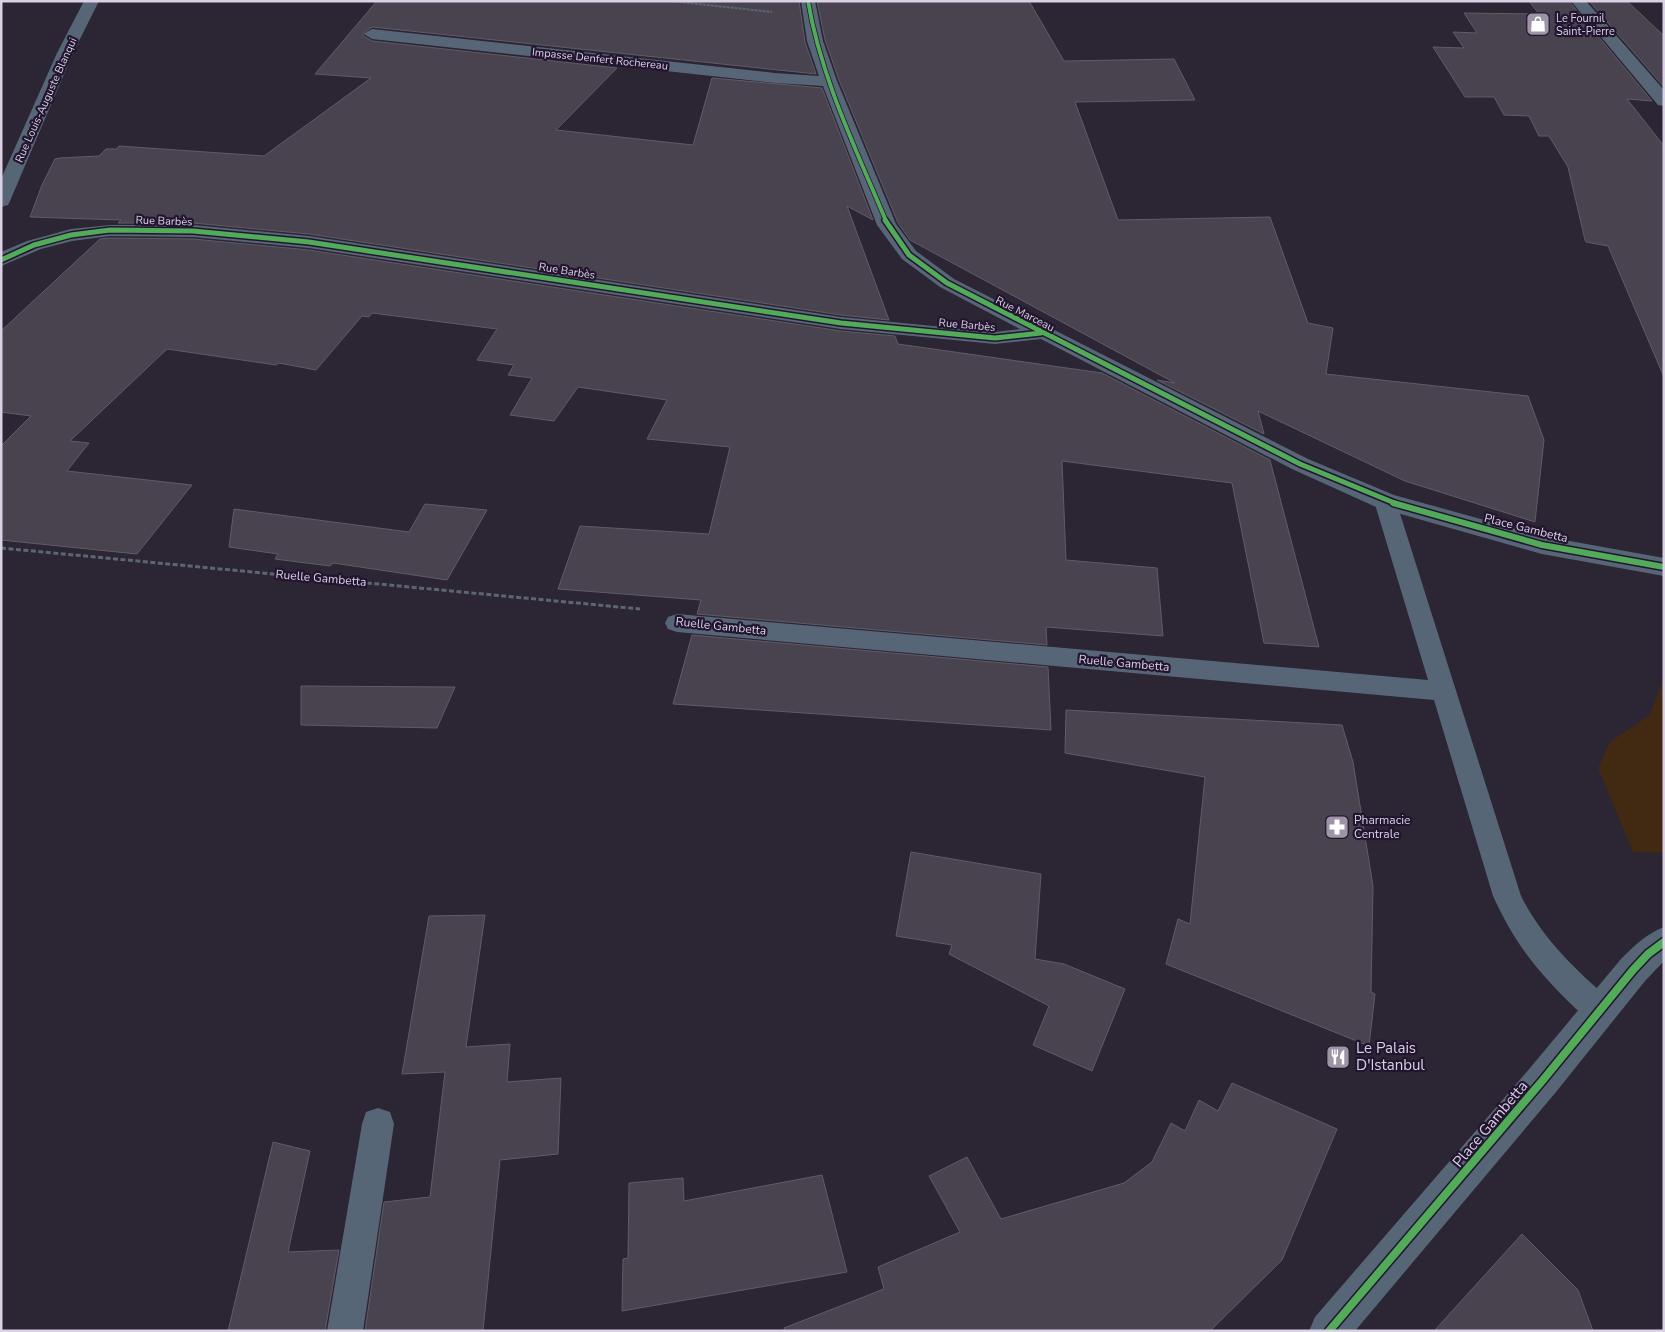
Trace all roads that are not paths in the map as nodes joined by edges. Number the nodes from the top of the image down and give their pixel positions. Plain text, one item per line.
1 (92, 1) edge
2 (1578, 1) edge
3 (809, 8) edge
4 (372, 34) dead end
5 (829, 81) junction
6 (1664, 102) edge
7 (23, 152) junction
8 (1, 154) edge
9 (1, 201) edge
10 (5, 252) edge
11 (1041, 333) junction
12 (1385, 501) junction
13 (1664, 567) edge
14 (677, 623) road end
15 (1444, 691) junction
16 (1664, 942) edge
17 (1600, 1010) junction
18 (378, 1124) dead end
19 (1333, 1327) edge
20 (345, 1331) edge

1 - 7 street, Rue Louis-Auguste Blanqui
2 - 6 street
3 - 5 street, Rue Marceau
4 - 5 street, Impasse Denfert Rochereau
5 - 11 street, Rue Marceau
7 - 8 street
7 - 9 street, Rue Louis-Auguste Blanqui
10 - 11 street, Rue Barbès
11 - 12 street, Rue Marceau
12 - 13 street, Place Gambetta
12 - 15 lane
14 - 15 lane, Ruelle Gambetta
15 - 17 lane
16 - 17 street, Place Gambetta
17 - 19 street, Place Gambetta
18 - 20 lane

